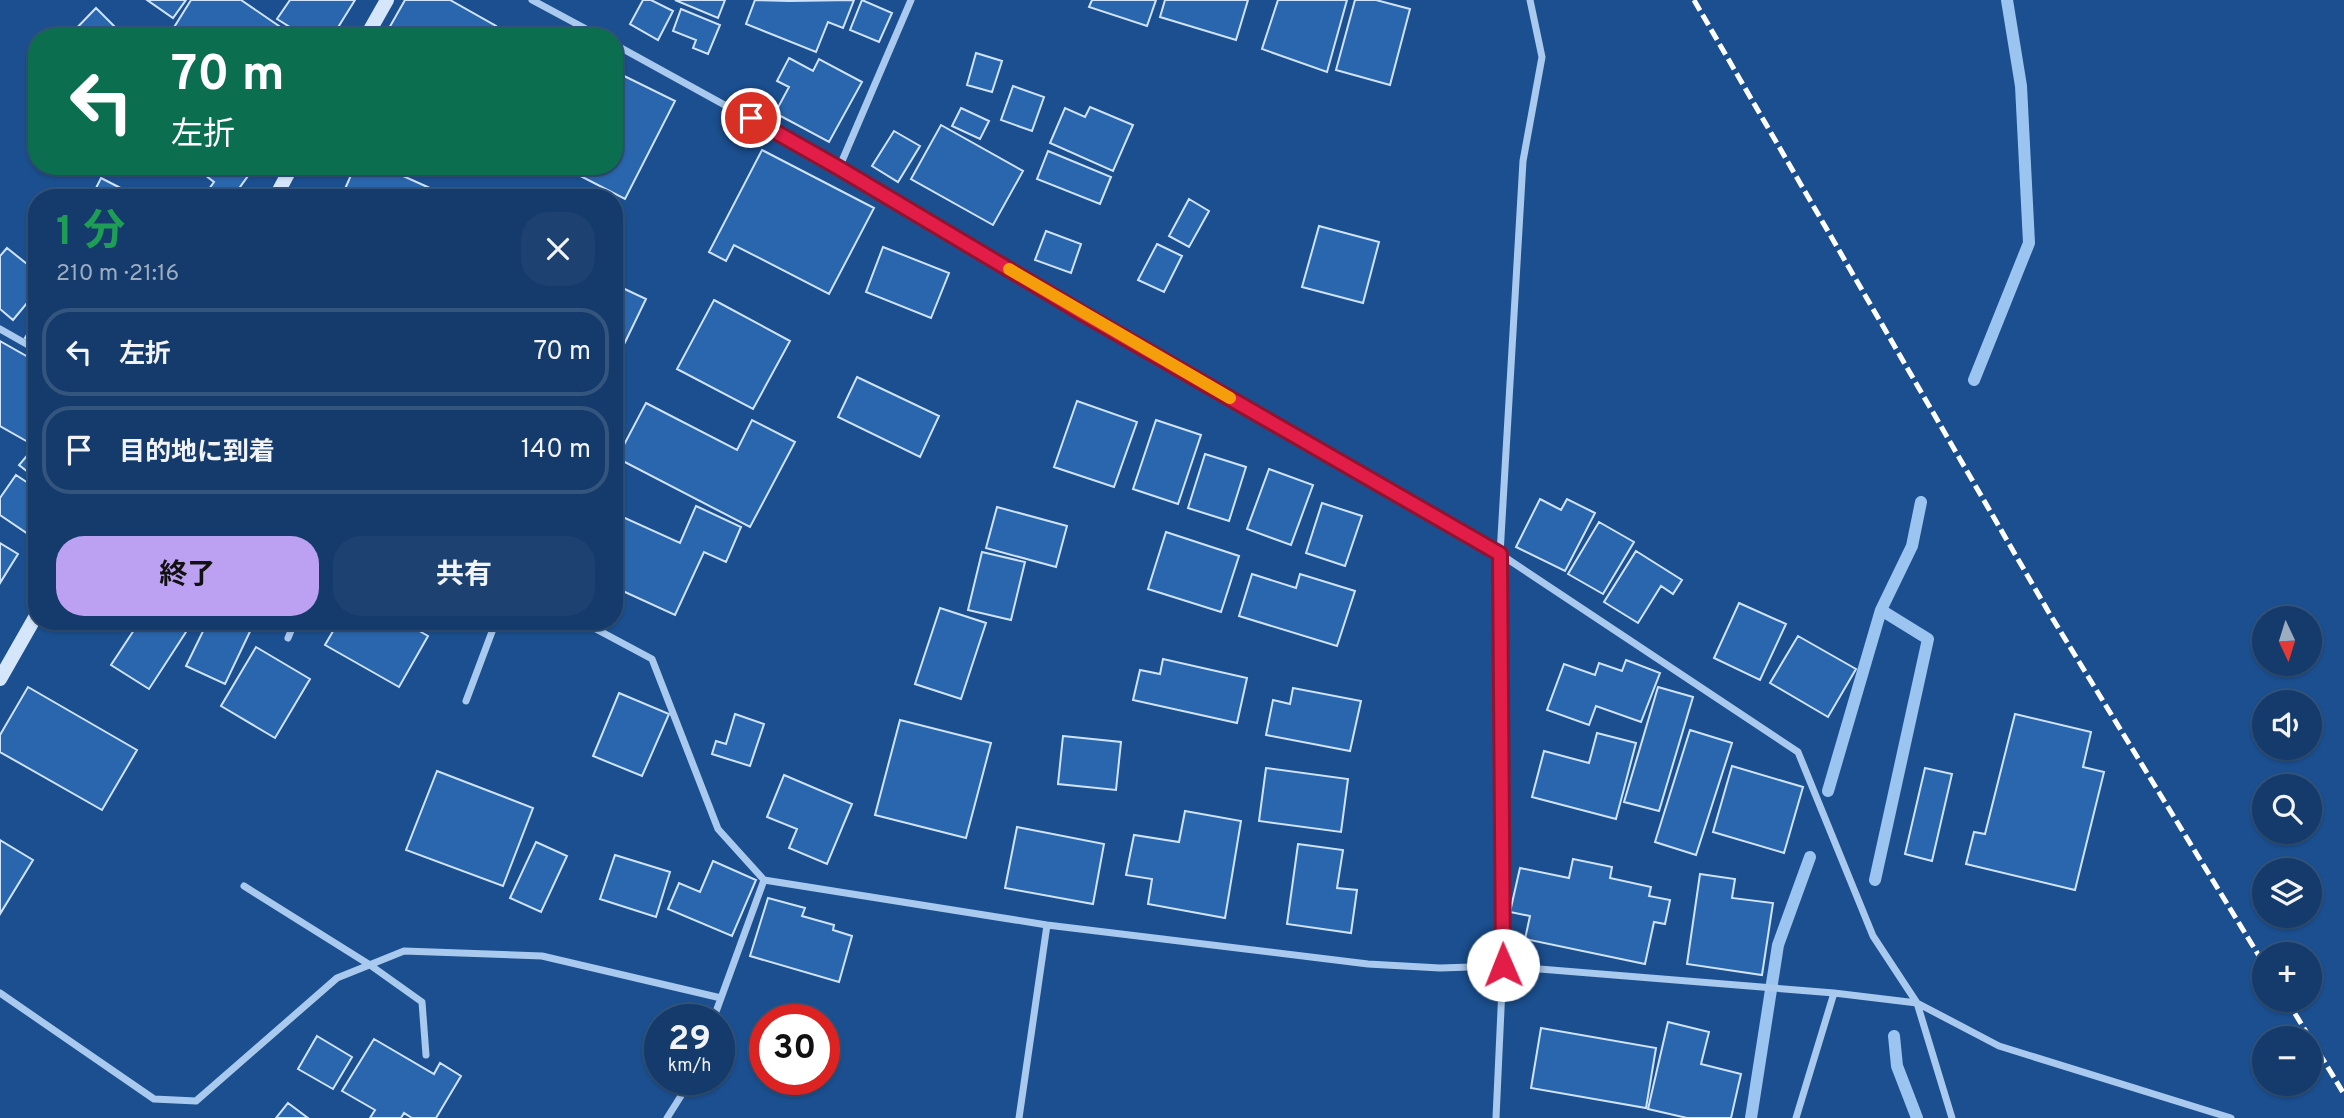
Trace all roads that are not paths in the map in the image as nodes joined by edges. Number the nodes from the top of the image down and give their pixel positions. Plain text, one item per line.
1 (387, 0) edge
2 (532, 0) edge
3 (911, 0) edge
4 (1531, 0) edge
5 (371, 28) edge
6 (584, 28) edge
7 (623, 49) edge
8 (839, 168) junction
9 (0, 329) edge
10 (28, 345) edge
11 (1500, 554) junction
12 (28, 630) edge
13 (291, 630) edge
14 (493, 630) edge
15 (598, 630) edge
16 (288, 638) dead end
17 (0, 679) edge
18 (466, 701) dead end
19 (764, 880) junction
20 (244, 886) dead end
21 (1047, 925) junction
22 (370, 965) junction
23 (1503, 965) junction
24 (0, 993) edge
25 (1834, 993) junction
26 (721, 998) junction
27 (1917, 1003) junction
28 (719, 1004) edge
29 (426, 1055) dead end
30 (682, 1095) edge
31 (667, 1118) edge
32 (1019, 1118) edge
33 (1496, 1118) edge
34 (1796, 1118) edge
35 (1952, 1118) edge
36 (2231, 1118) edge

1 - 5 main road
2 - 6 street
3 - 8 street
4 - 11 street
7 - 8 street
8 - 11 street
9 - 10 street
11 - 23 street
11 - 27 street
12 - 17 main road
13 - 16 street
14 - 18 street
15 - 19 street
19 - 21 street
19 - 26 street
20 - 22 street
21 - 23 street
21 - 32 street
22 - 24 street
22 - 26 street
22 - 29 street
23 - 25 street
23 - 33 street
25 - 27 street
25 - 34 street
26 - 28 street
27 - 35 street
27 - 36 street
30 - 31 street

